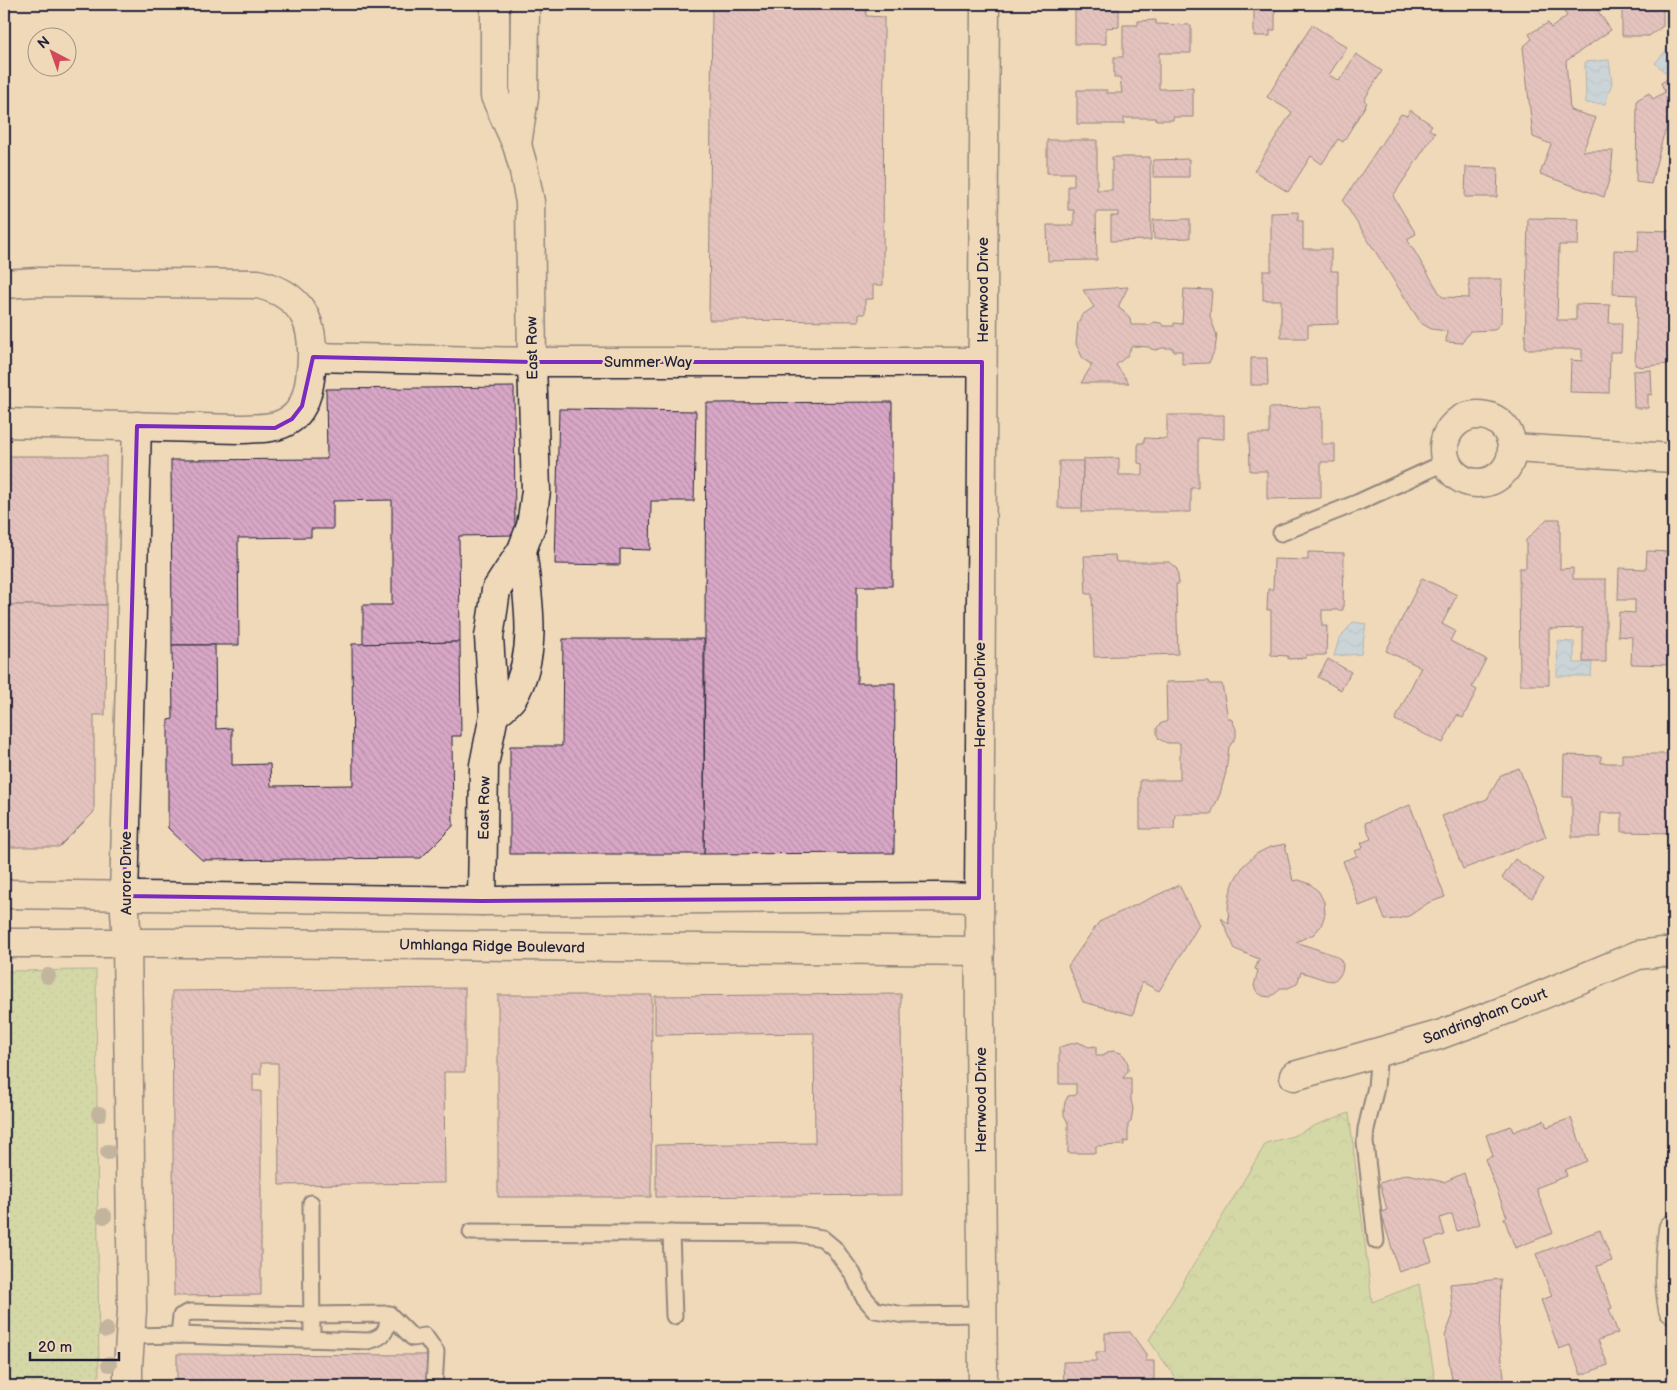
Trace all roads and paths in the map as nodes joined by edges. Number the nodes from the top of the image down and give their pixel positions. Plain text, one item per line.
1 (495, 4) edge
2 (524, 4) edge
3 (985, 4) edge
4 (517, 145) junction
5 (4, 284) edge
6 (313, 357) junction
7 (532, 362) junction
8 (982, 362) junction
9 (4, 423) edge
10 (138, 426) junction
11 (1513, 448) junction
12 (1673, 458) edge
13 (1446, 462) junction
14 (1281, 533) dead end
15 (522, 550) junction
16 (494, 715) junction
17 (4, 894) edge
18 (124, 896) junction
19 (979, 898) junction
20 (482, 901) junction
21 (4, 943) edge
22 (127, 943) junction
23 (980, 952) junction
24 (1673, 953) edge
25 (1380, 1052) junction
26 (1294, 1076) dead end
27 (310, 1203) dead end
28 (1673, 1229) edge
29 (471, 1232) dead end
30 (671, 1233) junction
31 (1376, 1240) dead end
32 (1673, 1309) edge
33 (389, 1314) junction
34 (983, 1314) junction
35 (312, 1315) junction
36 (674, 1316) dead end
37 (133, 1331) junction
38 (179, 1335) junction
39 (312, 1339) junction
40 (128, 1386) edge
41 (142, 1386) edge
42 (434, 1386) edge
43 (983, 1386) edge

1 - 4 street, East Row
2 - 4 street, East Row
3 - 8 street, Herrwood Drive
4 - 7 street, East Row
5 - 6 street
6 - 7 street, Summer Way
6 - 10 street
7 - 8 street, Summer Way
7 - 15 street, East Row
8 - 19 street, Herrwood Drive
9 - 10 street
10 - 18 street, Aurora Drive
11 - 12 street
11 - 13 street
11 - 13 street
13 - 14 lane
15 - 16 street, East Row
15 - 16 street, East Row
16 - 20 street, East Row
17 - 18 street
18 - 20 street
18 - 22 street, Aurora Drive
19 - 20 street
19 - 23 street, Herrwood Drive
21 - 22 street, Umhlanga Ridge Boulevard
22 - 23 street, Umhlanga Ridge Boulevard
22 - 37 street, Aurora Drive
23 - 34 street, Herrwood Drive
24 - 25 street, Sandringham Court
25 - 26 street, Sandringham Court
25 - 31 lane
27 - 35 lane
28 - 32 street
29 - 30 lane
30 - 34 lane
30 - 36 lane
33 - 35 lane
33 - 39 lane
33 - 42 lane
34 - 43 street, Herrwood Drive
35 - 38 lane
35 - 39 lane
37 - 38 lane
37 - 40 street, Aurora Drive
37 - 41 street, Aurora Drive
38 - 39 lane

